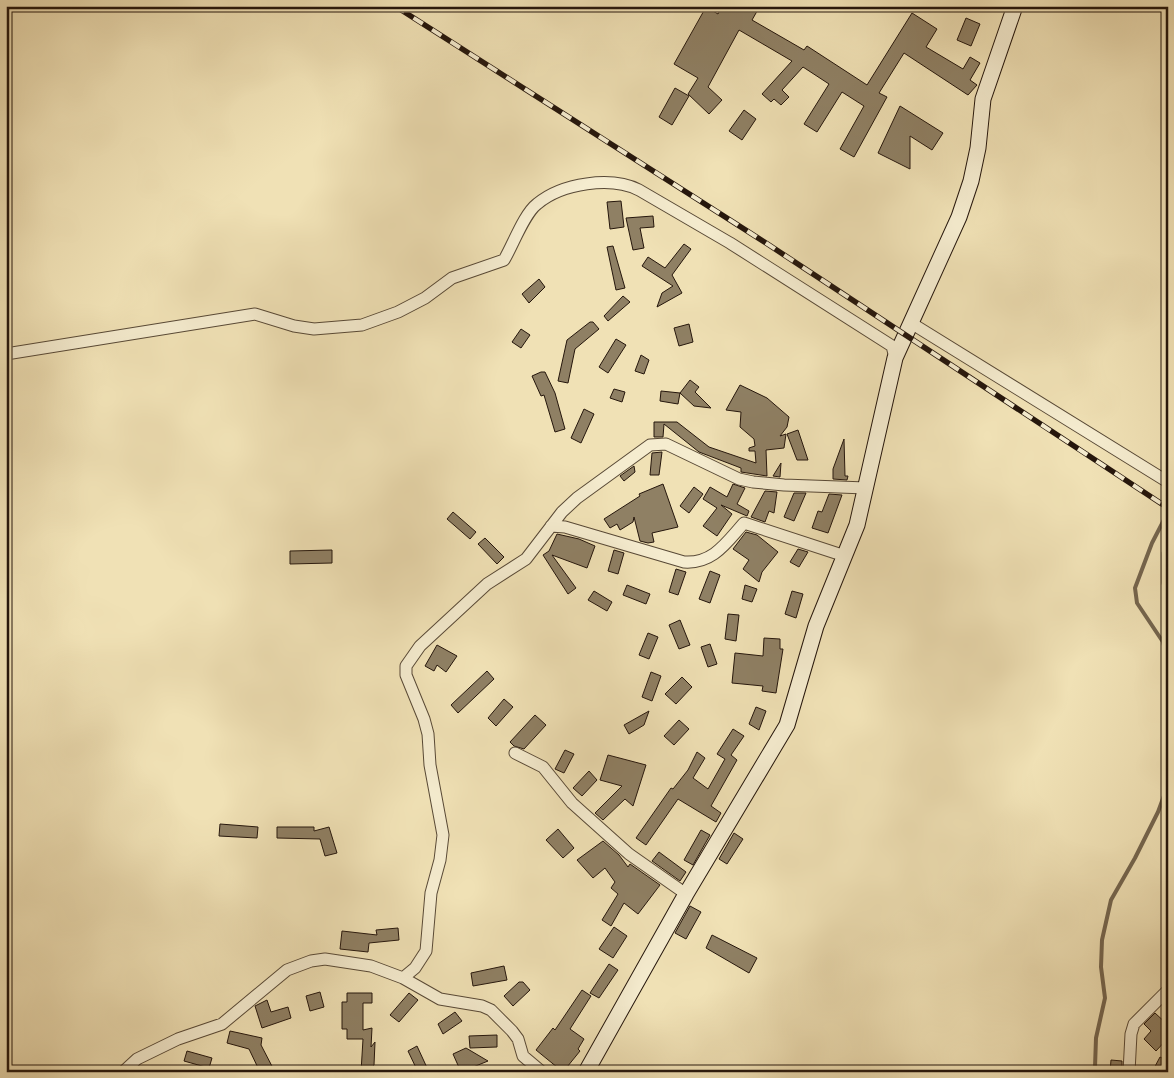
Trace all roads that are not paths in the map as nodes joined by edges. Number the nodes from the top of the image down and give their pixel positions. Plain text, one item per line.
1 (1015, 6) edge
2 (911, 323) junction
3 (6, 354) edge
4 (894, 358) junction
5 (1168, 482) edge
6 (866, 488) junction
7 (551, 526) junction
8 (1168, 554) edge
9 (845, 556) junction
10 (1168, 583) edge
11 (515, 753) dead end
12 (686, 894) junction
13 (403, 978) junction
14 (1168, 990) edge
15 (123, 1072) edge
16 (542, 1072) edge
17 (586, 1072) edge
18 (1130, 1072) edge

1 - 2 street
2 - 4 street
2 - 5 street
3 - 4 street
4 - 6 street
6 - 7 street
6 - 9 street
7 - 9 street
7 - 13 street
8 - 10 street
9 - 12 street
11 - 12 street
12 - 17 street
13 - 15 street
13 - 16 street
14 - 18 street

